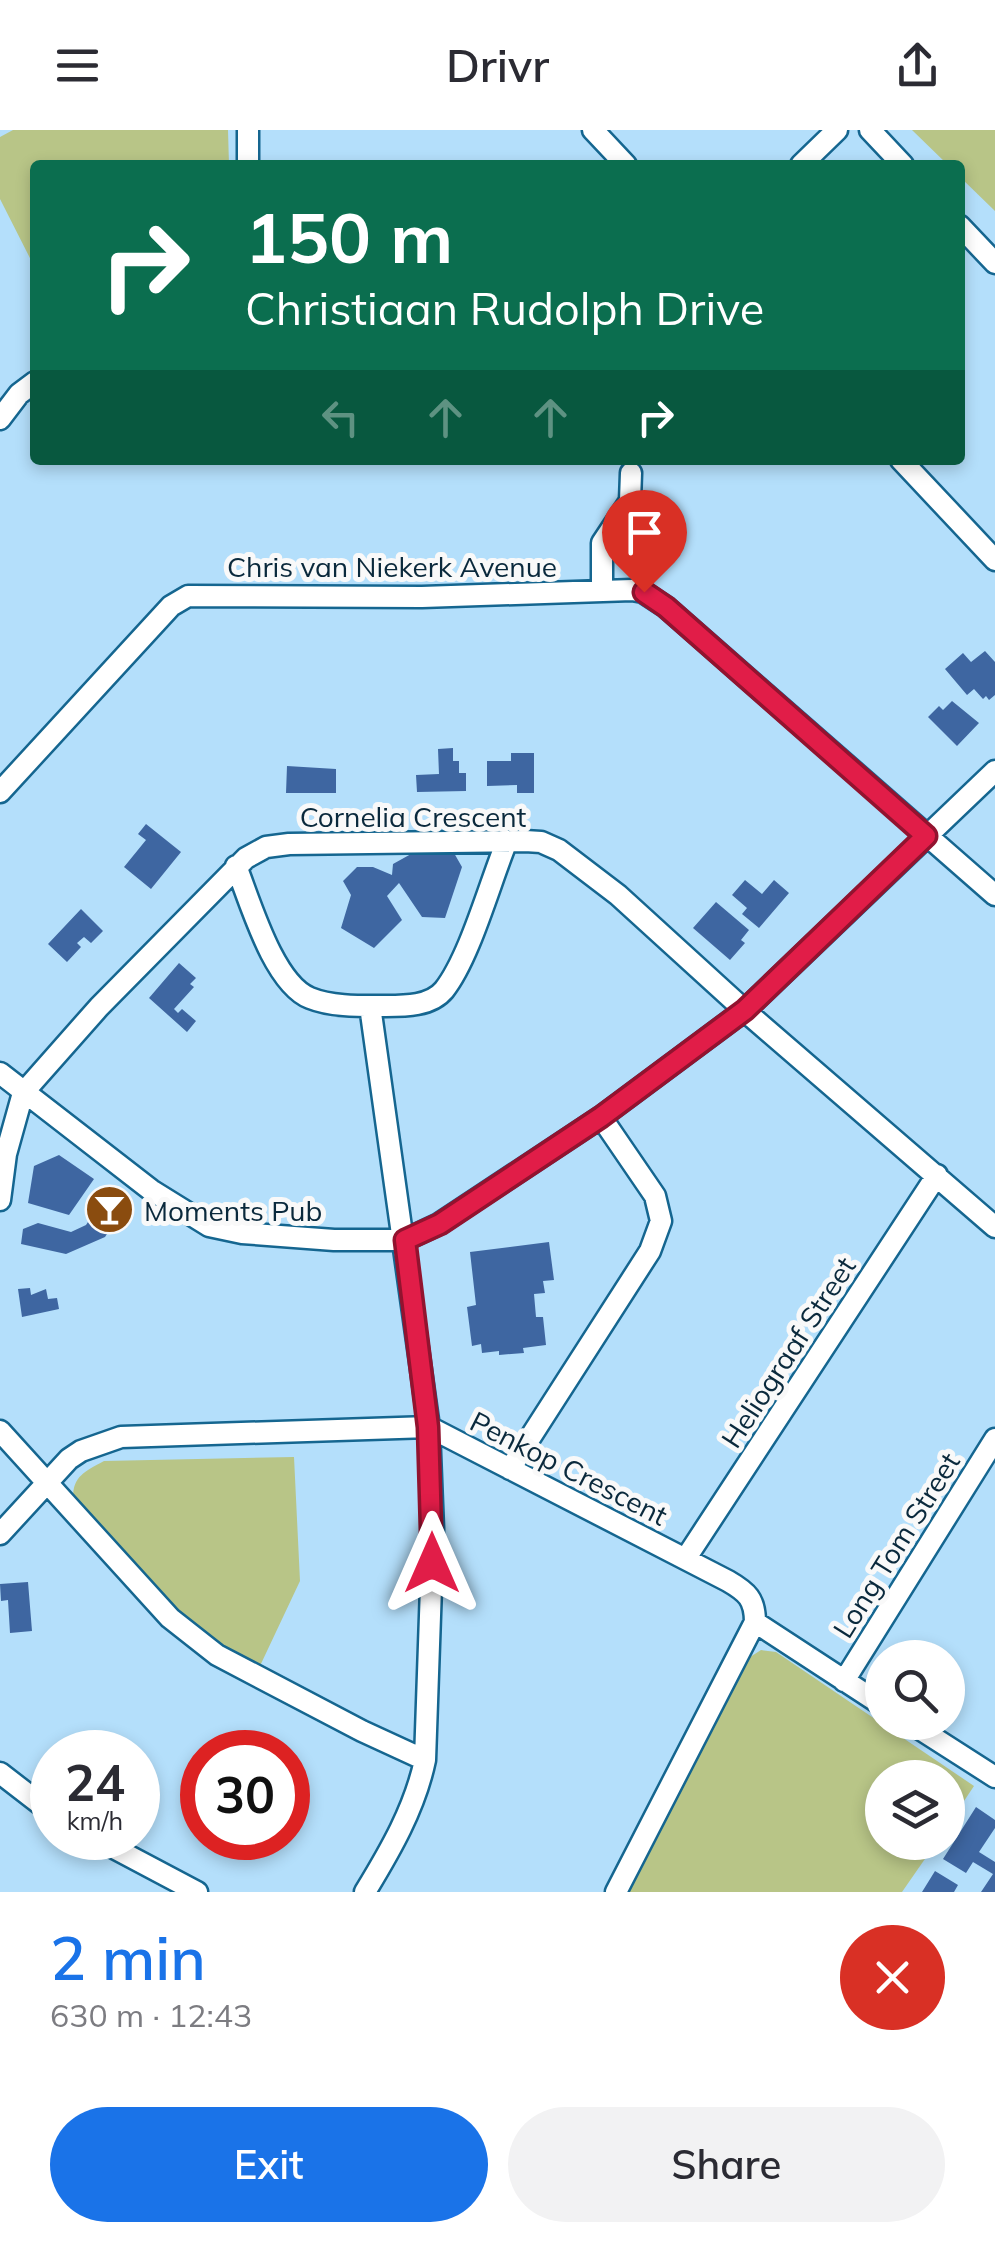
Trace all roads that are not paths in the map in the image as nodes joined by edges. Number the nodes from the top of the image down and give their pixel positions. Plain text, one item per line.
1 (248, 130) edge
2 (593, 130) edge
3 (837, 130) edge
4 (870, 130) edge
5 (248, 160) edge
6 (621, 160) edge
7 (806, 160) edge
8 (898, 160) edge
9 (965, 231) edge
10 (995, 263) edge
11 (30, 386) edge
12 (0, 419) edge
13 (907, 465) edge
14 (630, 474) dead end
15 (995, 560) edge
16 (602, 591) junction
17 (995, 770) edge
18 (0, 792) edge
19 (926, 836) junction
20 (506, 841) junction
21 (236, 866) junction
22 (995, 895) edge
23 (370, 1006) junction
24 (745, 1010) junction
25 (0, 1074) edge
26 (22, 1093) junction
27 (601, 1117) junction
28 (937, 1176) junction
29 (0, 1200) edge
30 (995, 1227) edge
31 (405, 1240) junction
32 (428, 1427) junction
33 (0, 1430) edge
34 (995, 1439) edge
35 (510, 1469) junction
36 (48, 1483) junction
37 (0, 1534) edge
38 (686, 1558) junction
39 (755, 1622) junction
40 (844, 1681) junction
41 (865, 1694) edge
42 (938, 1740) edge
43 (425, 1760) junction
44 (0, 1773) edge
45 (995, 1777) edge
46 (30, 1796) edge
47 (137, 1860) edge
48 (197, 1892) edge
49 (365, 1892) edge
50 (616, 1892) edge

1 - 5 street
2 - 6 street
3 - 7 street
4 - 8 street
9 - 10 street
11 - 12 street
13 - 15 street
14 - 16 street
16 - 18 street, Chris van Niekerk Avenue
16 - 19 street, Chris van Niekerk Avenue
17 - 19 street
19 - 22 street, Chris van Niekerk Avenue
19 - 24 street
20 - 21 street, Cornelia Crescent
20 - 23 street
20 - 24 street, Cornelia Crescent
21 - 23 street
21 - 26 street, Cornelia Crescent
23 - 31 street
24 - 27 street
24 - 28 street, Cornelia Crescent
25 - 26 street
26 - 29 street, Cornelia Crescent
26 - 31 street
27 - 31 street
27 - 35 street
28 - 30 street, Cornelia Crescent
28 - 38 street, Heliograaf Street
31 - 32 street
32 - 35 street, Penkop Crescent
32 - 36 street, Penkop Crescent
32 - 43 street
33 - 36 street
34 - 40 street, Long Tom Street
35 - 38 street, Penkop Crescent
36 - 37 street, Penkop Crescent
36 - 43 street
38 - 39 street, Penkop Crescent
39 - 40 street
39 - 50 street
40 - 41 street
42 - 45 street
43 - 49 street
44 - 46 street
47 - 48 street

